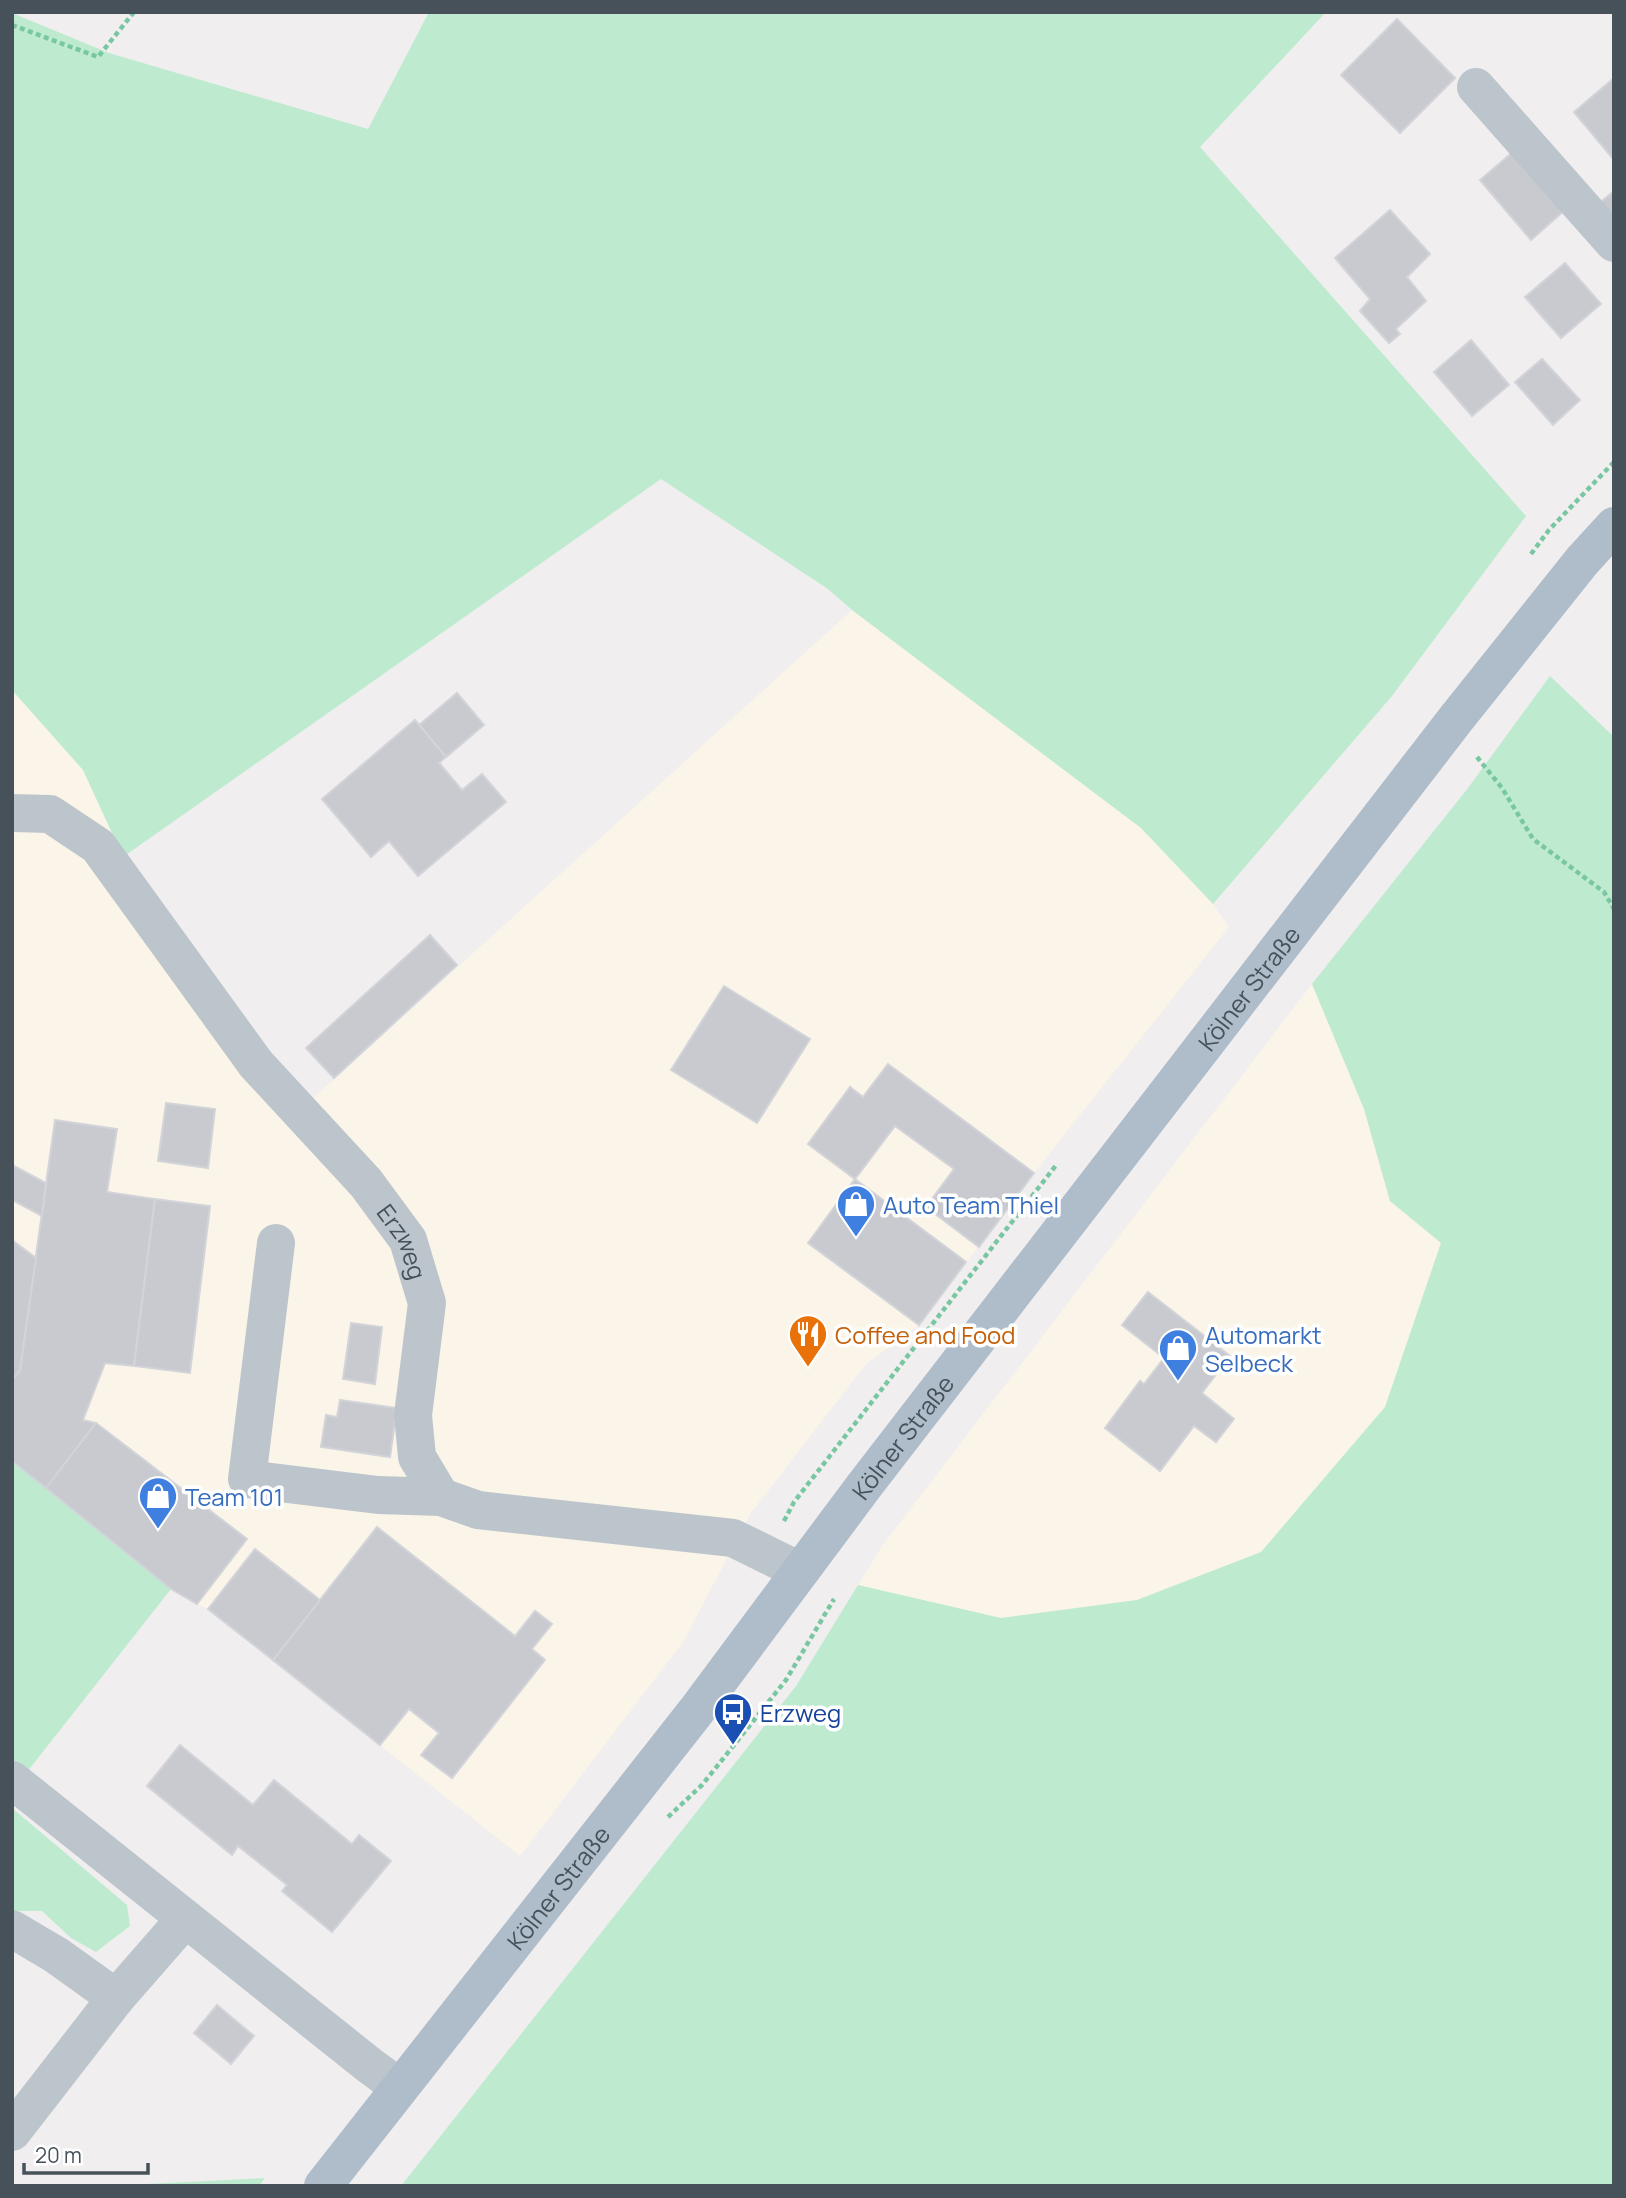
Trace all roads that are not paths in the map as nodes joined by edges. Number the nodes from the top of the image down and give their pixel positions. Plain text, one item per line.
1 (1476, 88) dead end
2 (1614, 243) edge
3 (1614, 526) edge
4 (12, 813) edge
5 (276, 1242) dead end
6 (441, 1497) junction
7 (800, 1571) junction
8 (12, 1780) edge
9 (184, 1919) junction
10 (12, 1929) edge
11 (116, 1998) junction
12 (399, 2087) junction
13 (12, 2132) edge
14 (323, 2186) edge

1 - 2 lane
3 - 7 main road, Kölner Straße
4 - 6 lane, Erzweg
5 - 6 lane
6 - 7 lane
7 - 12 main road, Kölner Straße
8 - 9 lane
9 - 11 lane
9 - 12 lane
10 - 11 lane
11 - 13 lane
12 - 14 main road, Kölner Straße

